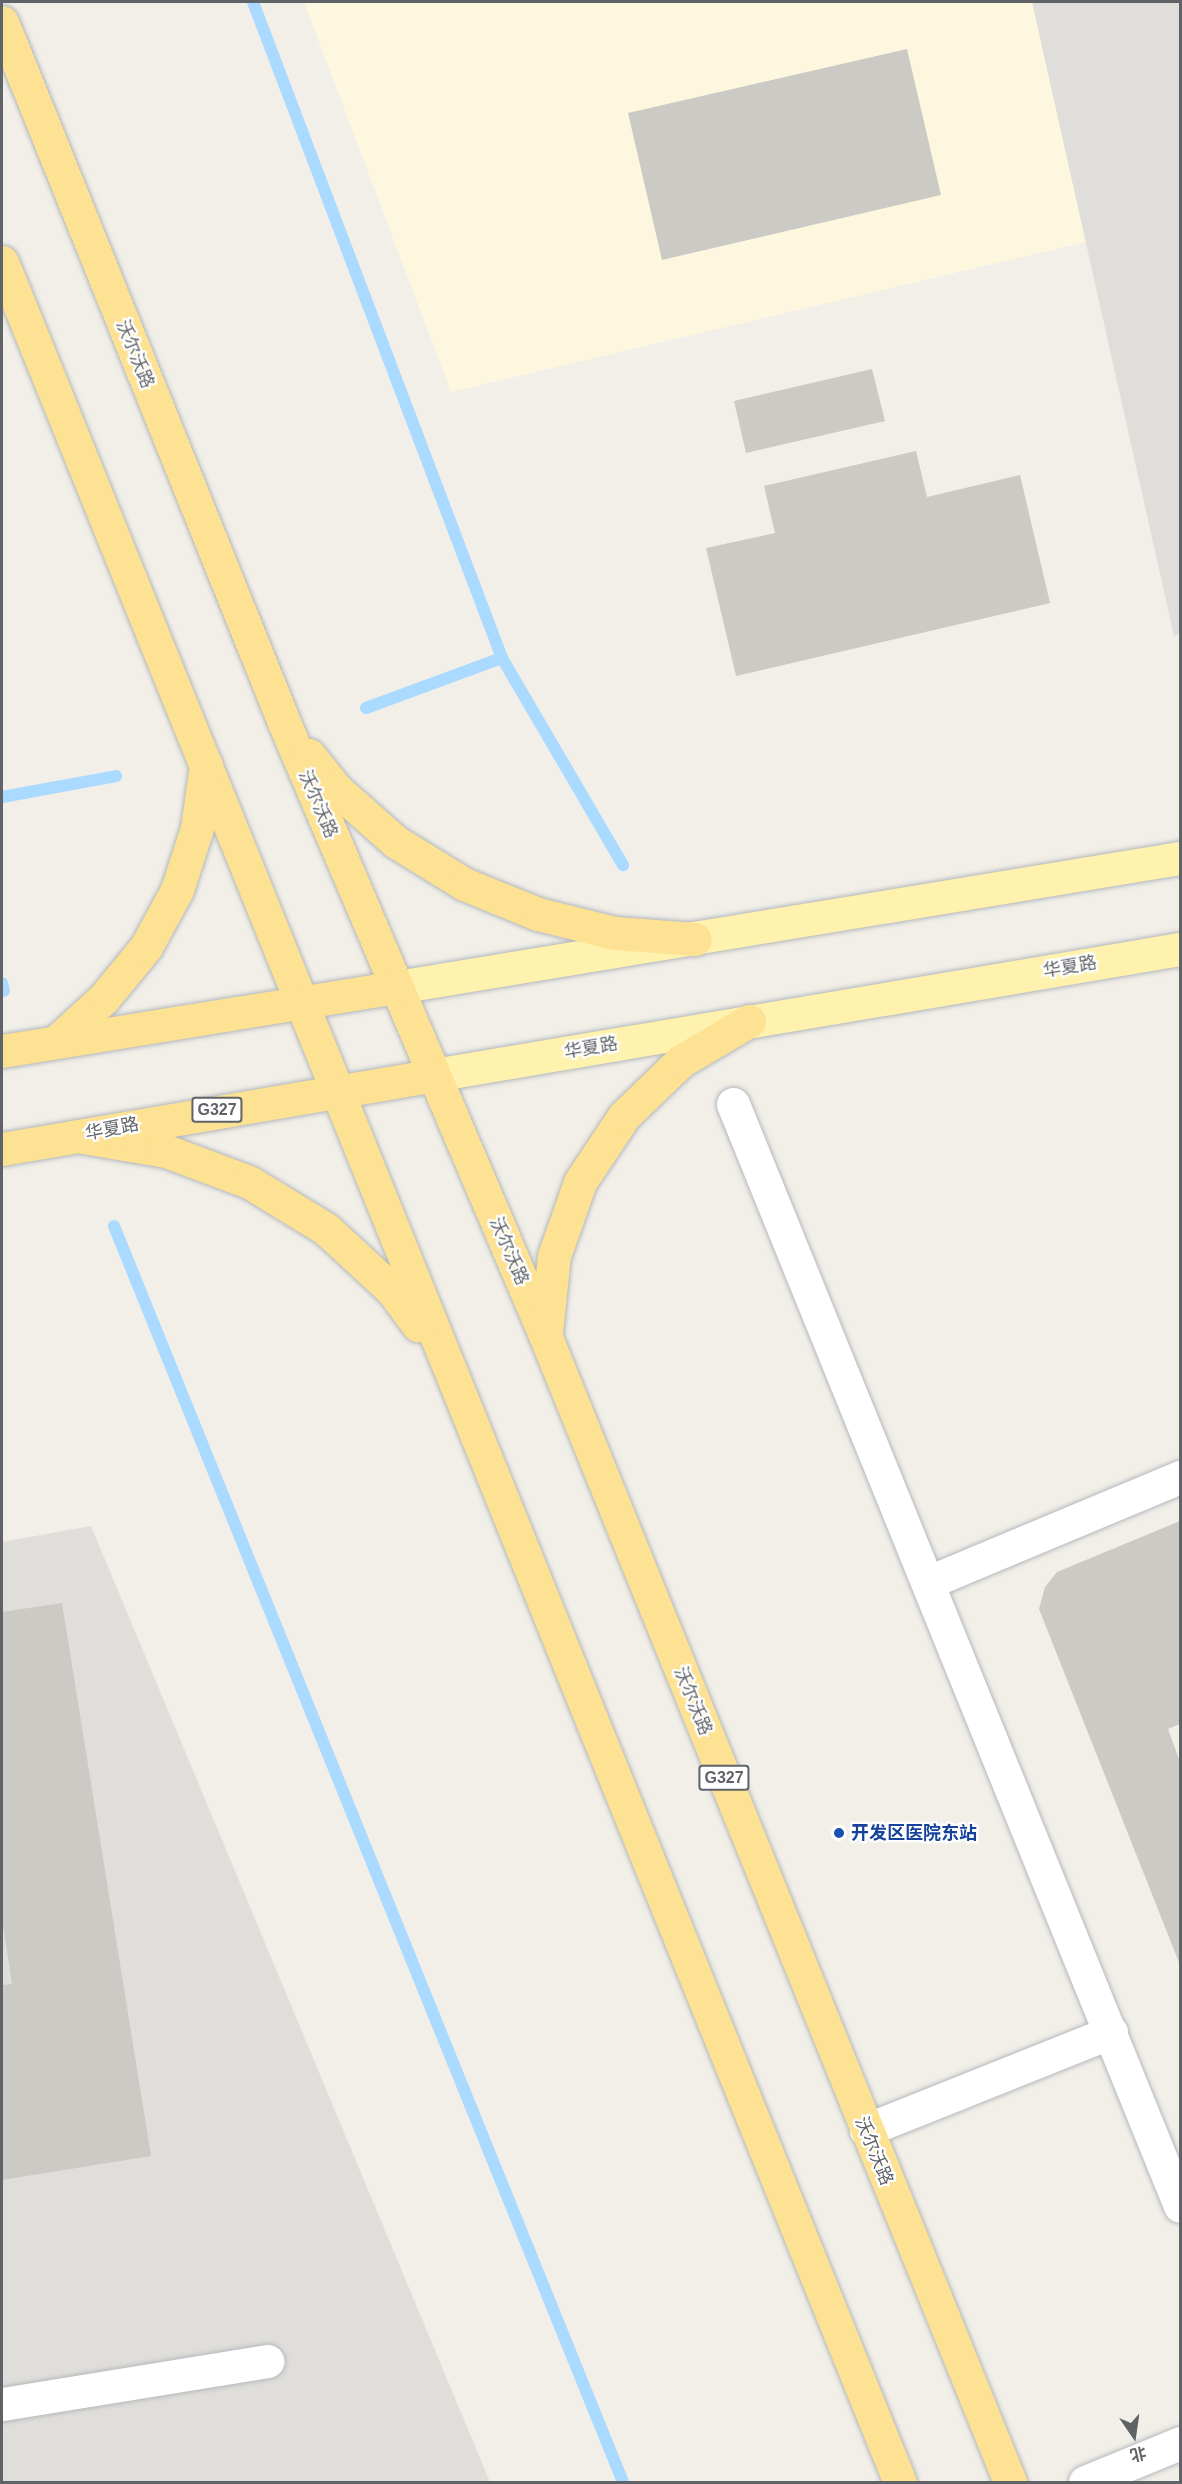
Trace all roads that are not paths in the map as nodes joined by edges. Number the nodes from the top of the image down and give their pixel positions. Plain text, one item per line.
1 (2, 22) edge
2 (2, 262) edge
3 (286, 727) junction
4 (206, 764) junction
5 (1180, 858) edge
6 (695, 939) junction
7 (1180, 949) edge
8 (397, 987) junction
9 (301, 1002) junction
10 (749, 1021) junction
11 (56, 1042) junction
12 (2, 1051) edge
13 (434, 1075) junction
14 (337, 1091) junction
15 (733, 1104) dead end
16 (77, 1136) junction
17 (2, 1149) edge
18 (545, 1335) junction
19 (445, 1362) junction
20 (1180, 1477) edge
21 (929, 1582) junction
22 (1111, 2032) junction
23 (866, 2130) junction
24 (1180, 2206) edge
25 (268, 2361) dead end
26 (2, 2404) edge
27 (1180, 2443) edge
28 (900, 2482) edge
29 (1010, 2482) edge
30 (1085, 2482) edge

1 - 3 highway, 沃尔沃路
2 - 4 highway
3 - 6 highway
3 - 8 highway, 沃尔沃路
4 - 9 highway
4 - 11 highway
5 - 6 main road
6 - 8 main road
7 - 10 main road, 华夏路
8 - 9 highway
8 - 13 highway, 沃尔沃路
9 - 11 highway
9 - 14 highway
10 - 13 main road, 华夏路
10 - 18 highway
11 - 12 highway
13 - 14 highway, 华夏路 / G327
13 - 18 highway, 沃尔沃路 / G327
14 - 16 highway, 华夏路 / G327
14 - 19 highway
15 - 21 lane
16 - 17 highway, 华夏路 / G327
16 - 19 highway
18 - 23 highway, 沃尔沃路 / G327
19 - 28 highway
20 - 21 lane
21 - 22 lane
22 - 23 lane
22 - 24 lane
23 - 29 highway, 沃尔沃路 / G327
25 - 26 lane
27 - 30 lane

